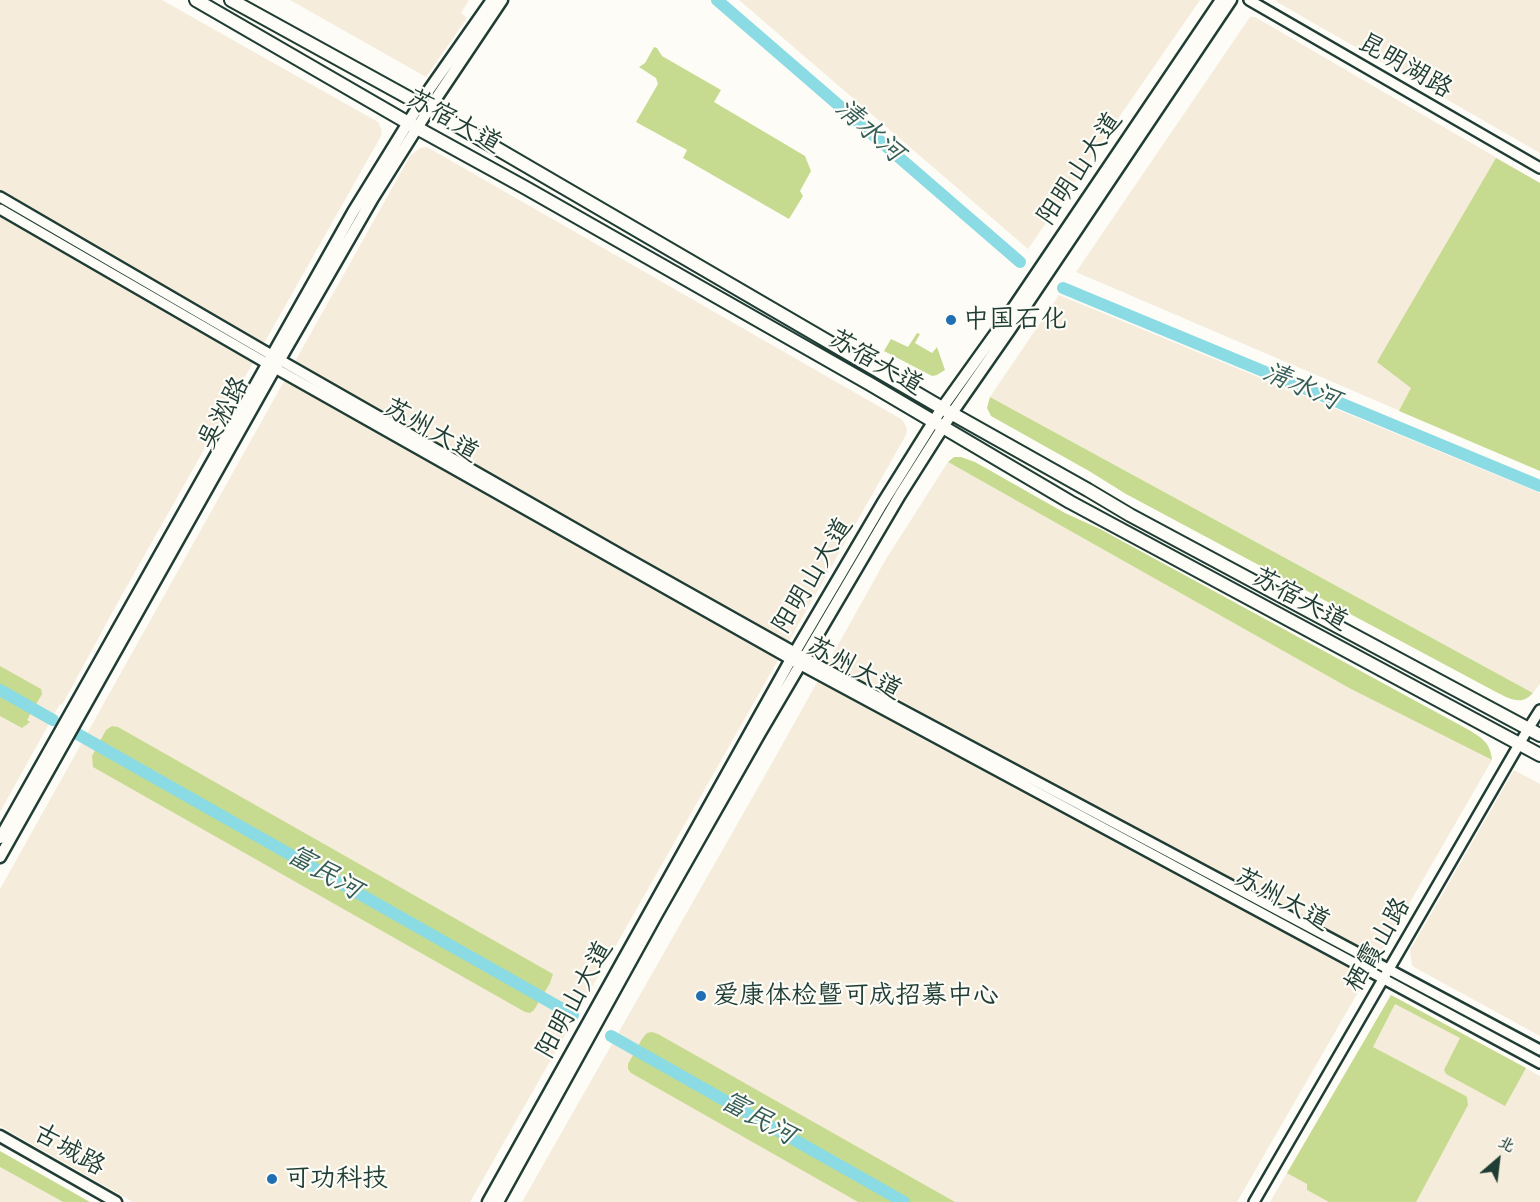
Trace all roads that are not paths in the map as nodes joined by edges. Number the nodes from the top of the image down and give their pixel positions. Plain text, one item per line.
1 (196, 0) edge
2 (231, 0) edge
3 (492, 0) edge
4 (502, 0) edge
5 (1221, 0) edge
6 (1231, 0) edge
7 (1249, 0) edge
8 (424, 107) junction
9 (413, 126) junction
10 (1540, 168) edge
11 (0, 197) edge
12 (0, 209) edge
13 (274, 361) junction
14 (947, 410) junction
15 (938, 425) junction
16 (798, 658) junction
17 (1540, 710) edge
18 (1528, 729) junction
19 (1540, 735) edge
20 (1519, 744) junction
21 (1540, 755) edge
22 (0, 838) edge
23 (0, 857) edge
24 (1389, 969) junction
25 (1383, 979) junction
26 (1540, 1050) edge
27 (1540, 1063) edge
28 (0, 1136) edge
29 (0, 1142) edge
30 (108, 1202) edge
31 (116, 1202) edge
32 (488, 1202) edge
33 (498, 1202) edge
34 (1254, 1202) edge

1 - 9 main road, 苏宿大道
2 - 8 main road, 苏宿大道
3 - 8 main road, 吴淞路
4 - 8 main road, 吴淞路
5 - 14 main road, 阳明山大道
6 - 14 main road, 阳明山大道
7 - 10 street, 昆明湖路
8 - 9 main road, 吴淞路
8 - 14 main road, 苏宿大道
9 - 13 main road, 吴淞路
9 - 15 main road, 苏宿大道
11 - 13 street, 苏州大道
12 - 13 street, 苏州大道
13 - 16 street, 苏州大道
13 - 22 main road, 吴淞路
13 - 23 main road, 吴淞路
14 - 15 main road, 阳明山大道
14 - 18 main road, 苏宿大道
15 - 16 main road, 阳明山大道
15 - 20 main road, 苏宿大道
16 - 24 street, 苏州大道
16 - 25 street, 苏州大道
16 - 32 main road, 阳明山大道
16 - 33 main road, 阳明山大道
17 - 18 street, 栖霞山路
18 - 19 main road, 苏宿大道
18 - 20 street, 栖霞山路
20 - 21 main road, 苏宿大道
20 - 24 street, 栖霞山路
24 - 25 street, 栖霞山路
24 - 26 street, 苏州大道
25 - 27 street, 苏州大道
25 - 34 street, 栖霞山路
28 - 31 main road, 古城路
29 - 30 main road, 古城路

